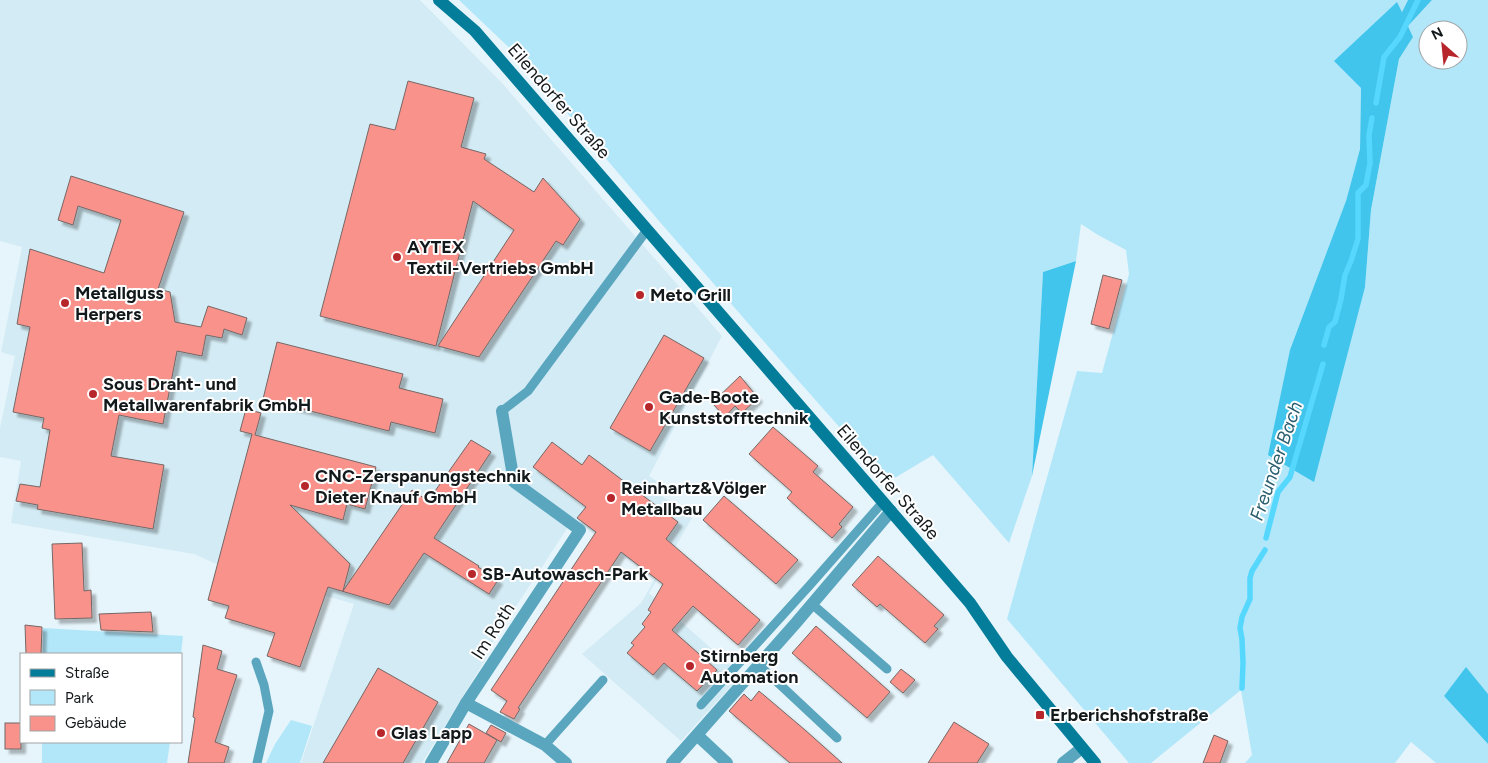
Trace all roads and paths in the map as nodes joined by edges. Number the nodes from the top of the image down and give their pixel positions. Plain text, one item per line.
1 (439, 0) edge
2 (647, 230) junction
3 (502, 411) joint
4 (887, 506) junction
5 (812, 604) junction
6 (256, 662) dead end
7 (759, 665) junction
8 (887, 669) dead end
9 (603, 680) dead end
10 (466, 703) junction
11 (701, 704) dead end
12 (697, 735) junction
13 (837, 738) dead end
14 (545, 745) junction
15 (1082, 748) junction
16 (257, 763) edge
17 (431, 763) edge
18 (566, 763) edge
19 (672, 763) edge
20 (727, 763) edge
21 (1063, 763) edge
22 (1095, 763) edge

1 - 2 street, Eilendorfer Straße
2 - 3 lane
2 - 4 street, Eilendorfer Straße
3 - 10 street, Im Roth
4 - 5 street
4 - 11 lane
4 - 15 street, Eilendorfer Straße
5 - 7 street
5 - 8 lane
6 - 16 lane
7 - 12 street
7 - 13 lane
9 - 14 lane
10 - 14 street
10 - 17 street, Im Roth
12 - 19 street
12 - 20 street
14 - 18 street
15 - 21 street
15 - 22 street, Eilendorfer Straße

